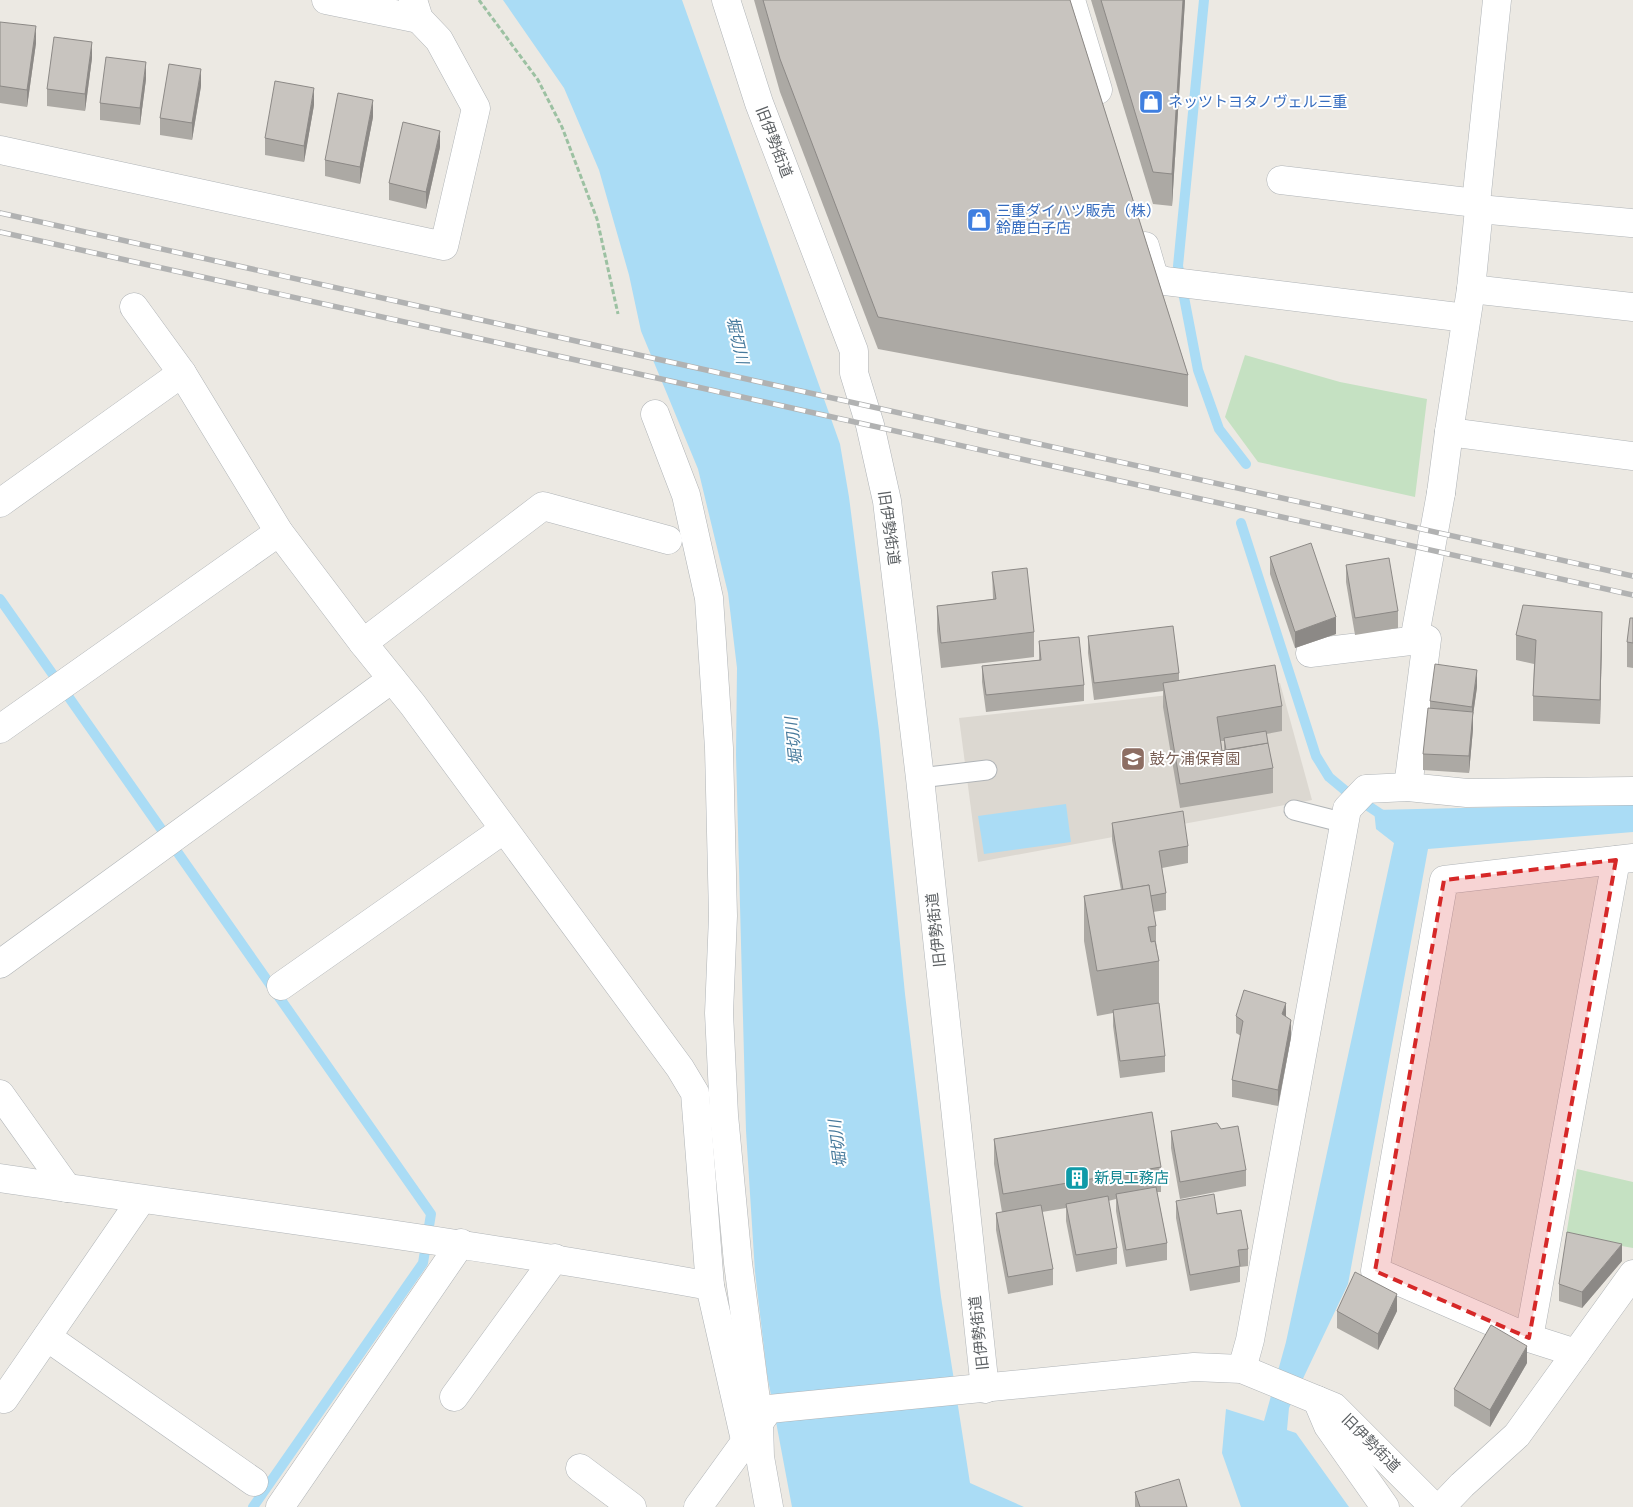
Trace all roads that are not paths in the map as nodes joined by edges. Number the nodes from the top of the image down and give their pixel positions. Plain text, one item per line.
1 (326, 0) edge
2 (726, 0) edge
3 (1071, 0) edge
4 (1497, 0) edge
5 (416, 10) edge
6 (1105, 115) edge
7 (0, 150) edge
8 (1281, 180) dead end
9 (1478, 206) junction
10 (1137, 220) edge
11 (1631, 223) dead end
12 (1470, 289) junction
13 (134, 307) dead end
14 (1633, 307) edge
15 (1466, 318) junction
16 (182, 373) junction
17 (655, 414) dead end
18 (1449, 432) junction
19 (1633, 456) edge
20 (0, 503) edge
21 (280, 532) junction
22 (668, 540) dead end
23 (1414, 641) junction
24 (363, 644) junction
25 (1310, 653) dead end
26 (392, 678) junction
27 (0, 730) edge
28 (987, 770) dead end
29 (920, 778) junction
30 (1408, 787) junction
31 (1633, 791) edge
32 (1294, 810) dead end
33 (1346, 816) junction
34 (503, 830) junction
35 (1625, 859) edge
36 (0, 964) edge
37 (281, 986) dead end
38 (0, 1094) edge
39 (0, 1178) edge
40 (67, 1188) junction
41 (141, 1200) junction
42 (455, 1242) junction
43 (555, 1258) junction
44 (1633, 1274) edge
45 (710, 1286) junction
46 (48, 1337) junction
47 (1529, 1338) junction
48 (1576, 1352) junction
49 (1249, 1371) junction
50 (986, 1389) junction
51 (1310, 1397) junction
52 (4, 1398) dead end
53 (454, 1398) dead end
54 (758, 1424) junction
55 (580, 1468) dead end
56 (254, 1482) dead end
57 (280, 1507) edge
58 (632, 1507) edge
59 (698, 1507) edge
60 (769, 1507) edge
61 (1385, 1507) edge
62 (1434, 1507) edge
63 (1441, 1507) edge

1 - 5 street
2 - 29 street, 旧伊勢街道
3 - 6 street
4 - 9 street
5 - 7 street
8 - 9 street
9 - 11 street
9 - 12 street
10 - 15 street
12 - 14 street
12 - 15 street
13 - 16 street
15 - 18 street
16 - 20 street
16 - 21 street
17 - 54 street
18 - 19 street
18 - 23 street
21 - 24 street
21 - 27 street
22 - 24 street
23 - 25 street
23 - 30 street
24 - 26 street
26 - 34 street
26 - 36 street
28 - 29 lane
29 - 50 street, 旧伊勢街道
30 - 31 street
30 - 33 street
32 - 33 lane
33 - 49 street
34 - 37 street
34 - 45 street
35 - 47 street
35 - 47 street
38 - 40 street
39 - 40 street
40 - 41 street
41 - 42 street
41 - 46 street
42 - 43 street
42 - 57 street
43 - 45 street
43 - 53 street
44 - 48 street
45 - 54 street
46 - 52 street
46 - 56 street
47 - 48 street
48 - 63 street
49 - 50 street, 旧伊勢街道
49 - 51 street, 旧伊勢街道
50 - 54 street
51 - 61 street
51 - 62 street, 旧伊勢街道
54 - 59 street
54 - 60 street
55 - 58 street

